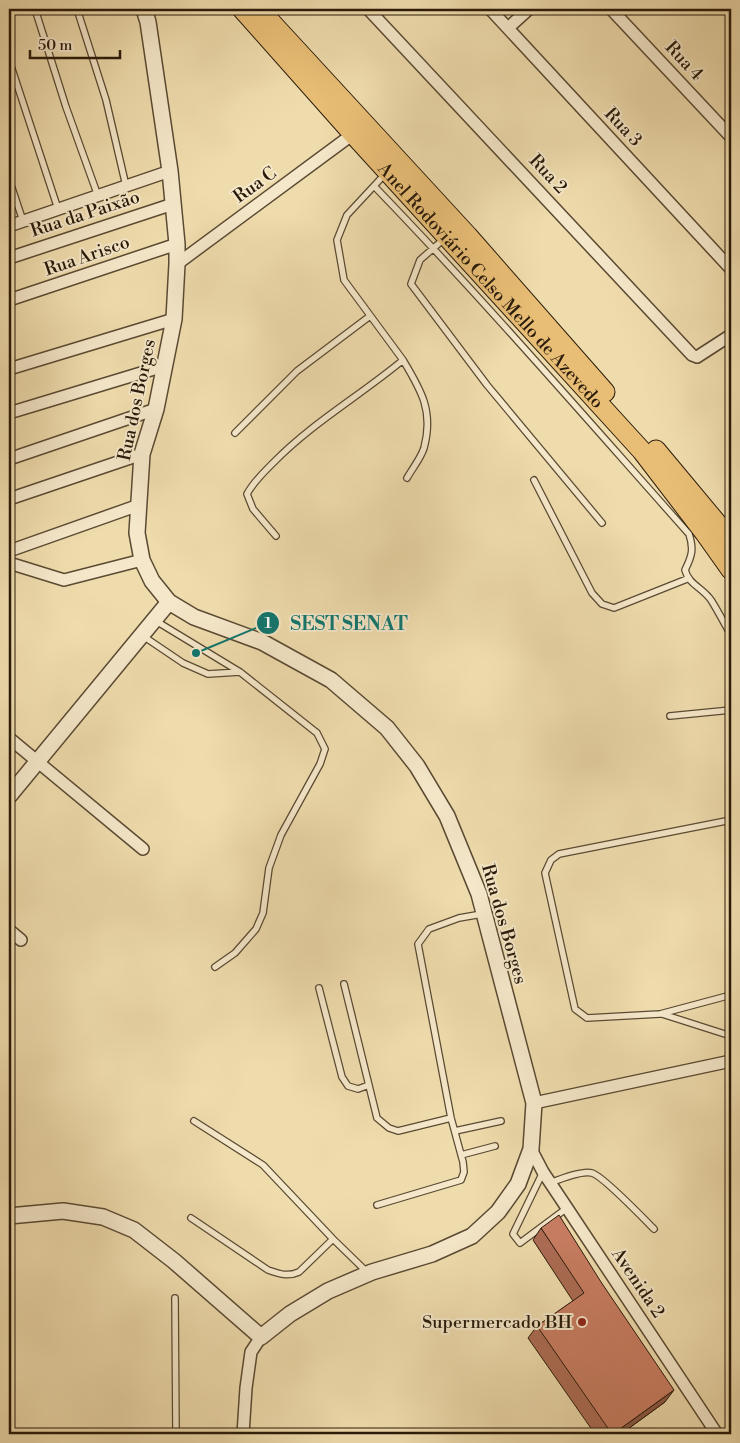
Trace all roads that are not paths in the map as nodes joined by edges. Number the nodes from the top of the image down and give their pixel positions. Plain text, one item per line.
1 (34, 9) edge
2 (77, 9) edge
3 (144, 9) edge
4 (242, 9) edge
5 (259, 9) edge
6 (368, 9) edge
7 (490, 9) edge
8 (529, 9) edge
9 (611, 9) edge
10 (508, 28) junction
11 (9, 60) edge
12 (353, 134) junction
13 (731, 137) edge
14 (170, 171) junction
15 (388, 172) junction
16 (9, 180) edge
17 (126, 186) junction
18 (374, 186) junction
19 (98, 196) junction
20 (173, 204) junction
21 (58, 209) junction
22 (23, 221) junction
23 (9, 226) edge
24 (440, 242) junction
25 (177, 244) junction
26 (9, 258) edge
27 (177, 264) junction
28 (731, 269) edge
29 (9, 300) edge
30 (370, 316) junction
31 (174, 319) junction
32 (731, 336) edge
33 (403, 360) junction
34 (164, 366) junction
35 (9, 369) edge
36 (156, 409) junction
37 (9, 413) edge
38 (236, 433) dead end
39 (142, 454) junction
40 (9, 459) edge
41 (407, 478) dead end
42 (534, 480) dead end
43 (9, 499) edge
44 (139, 505) junction
45 (602, 523) dead end
46 (276, 536) dead end
47 (731, 540) edge
48 (9, 551) edge
49 (142, 560) junction
50 (9, 563) edge
51 (731, 570) edge
52 (687, 579) junction
53 (169, 602) junction
54 (154, 620) junction
55 (141, 635) junction
56 (731, 635) edge
57 (240, 672) junction
58 (731, 710) edge
59 (670, 716) dead end
60 (9, 738) edge
61 (37, 762) junction
62 (9, 796) edge
63 (731, 820) edge
64 (143, 849) dead end
65 (484, 914) junction
66 (9, 930) edge
67 (21, 940) dead end
68 (215, 967) dead end
69 (344, 984) dead end
70 (319, 988) dead end
71 (731, 995) edge
72 (660, 1014) junction
73 (731, 1036) edge
74 (731, 1061) edge
75 (369, 1085) junction
76 (534, 1104) junction
77 (451, 1118) junction
78 (194, 1121) dead end
79 (500, 1121) dead end
80 (455, 1131) junction
81 (495, 1146) dead end
82 (532, 1149) junction
83 (461, 1155) junction
84 (543, 1172) junction
85 (550, 1183) junction
86 (377, 1204) dead end
87 (567, 1208) junction
88 (9, 1216) edge
89 (191, 1218) dead end
90 (654, 1229) dead end
91 (333, 1239) junction
92 (369, 1274) junction
93 (175, 1298) dead end
94 (261, 1337) junction
95 (359, 1433) dead end
96 (176, 1434) edge
97 (243, 1434) edge
98 (351, 1434) edge
99 (718, 1434) edge

1 - 19 lane
2 - 17 lane
3 - 14 street, Rua dos Borges
4 - 12 highway, Anel Rodoviário Celso Mello de Azevedo
5 - 47 highway, Anel Rodoviário Celso Mello de Azevedo
6 - 32 street, Rua 2
7 - 10 street, Rua 3
8 - 10 street
9 - 13 street, Rua 4
10 - 28 street, Rua 3
11 - 21 lane
12 - 15 highway, Anel Rodoviário Celso Mello de Azevedo
12 - 27 street, Rua C
14 - 17 street
14 - 20 street, Rua dos Borges
15 - 18 lane
15 - 24 highway, Anel Rodoviário Celso Mello de Azevedo
16 - 22 lane
17 - 19 street
18 - 24 lane
18 - 30 lane
19 - 21 street
20 - 25 street, Rua dos Borges
20 - 26 street, Rua da Paixão
21 - 22 street
22 - 23 street
24 - 45 lane
24 - 51 highway, Anel Rodoviário Celso Mello de Azevedo
24 - 52 lane
25 - 27 street, Rua dos Borges
25 - 29 street, Rua Arisco
27 - 31 street, Rua dos Borges
30 - 33 lane
30 - 38 lane
31 - 34 street, Rua dos Borges
31 - 35 street
33 - 41 lane
33 - 46 lane
34 - 36 street, Rua dos Borges
34 - 37 street
36 - 39 street, Rua dos Borges
36 - 40 street
39 - 43 street
39 - 44 street, Rua dos Borges
42 - 52 lane
44 - 48 street
44 - 49 street, Rua dos Borges
49 - 50 street
49 - 53 street, Rua dos Borges
52 - 56 lane
53 - 54 street
53 - 65 street, Rua dos Borges
54 - 55 street
54 - 57 lane
55 - 57 lane
55 - 61 street
57 - 68 lane
58 - 59 lane
60 - 61 street
61 - 62 street
61 - 64 street
63 - 72 lane
65 - 76 street, Rua dos Borges
65 - 77 lane
66 - 67 street
69 - 75 lane
70 - 75 lane
71 - 72 lane
72 - 73 lane
74 - 76 street
75 - 77 lane
76 - 82 street, Rua dos Borges
77 - 80 lane
78 - 91 lane
79 - 80 lane
80 - 83 lane
81 - 83 lane
82 - 84 street, Avenida 2
82 - 92 street, Rua dos Borges
83 - 86 lane
84 - 85 street, Avenida 2
84 - 87 lane
85 - 87 street, Avenida 2
85 - 90 lane
87 - 99 street, Avenida 2
88 - 94 street
89 - 91 lane
91 - 92 lane
92 - 94 street, Rua dos Borges
93 - 96 lane
94 - 97 street, Rua dos Borges
95 - 98 lane

